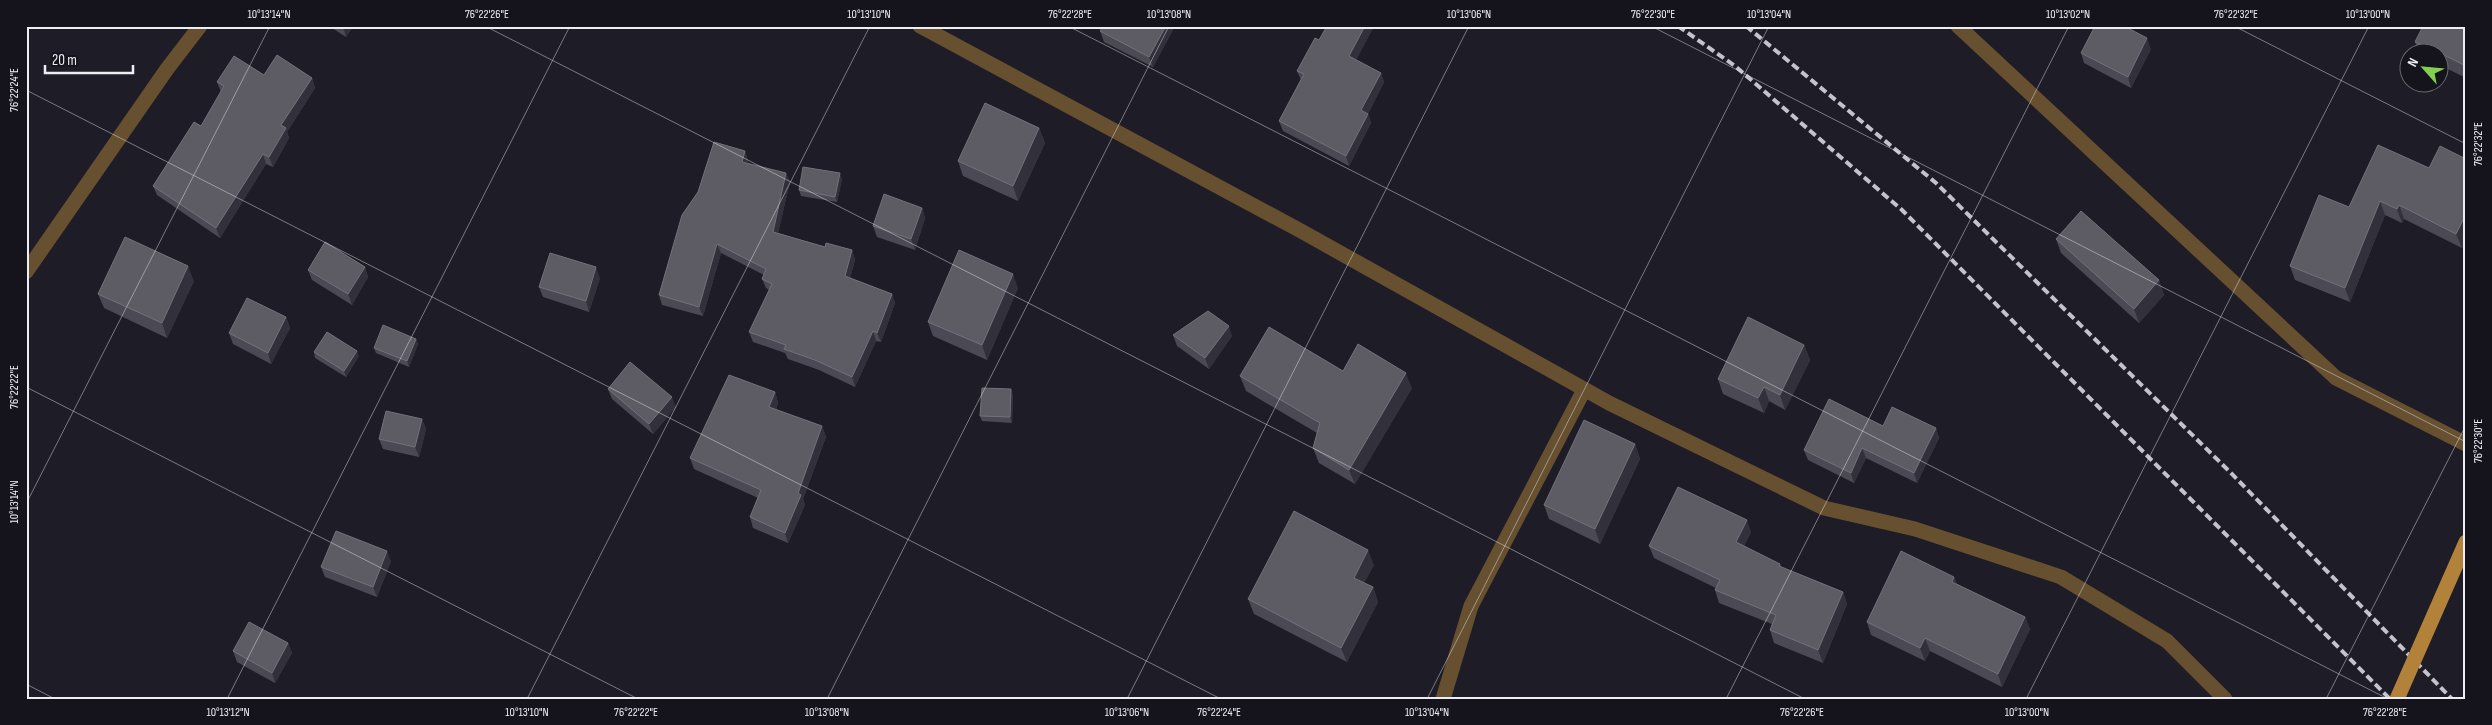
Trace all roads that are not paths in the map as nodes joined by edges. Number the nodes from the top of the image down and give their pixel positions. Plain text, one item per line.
1 (200, 26) edge
2 (920, 26) edge
3 (1958, 26) edge
4 (26, 272) edge
5 (1584, 390) junction
6 (2466, 444) edge
7 (2466, 542) edge
8 (1443, 699) edge
9 (2225, 699) edge
10 (2397, 699) edge

1 - 4 street
2 - 5 street
3 - 6 street
5 - 8 street
5 - 9 street
7 - 10 main road, bridge

